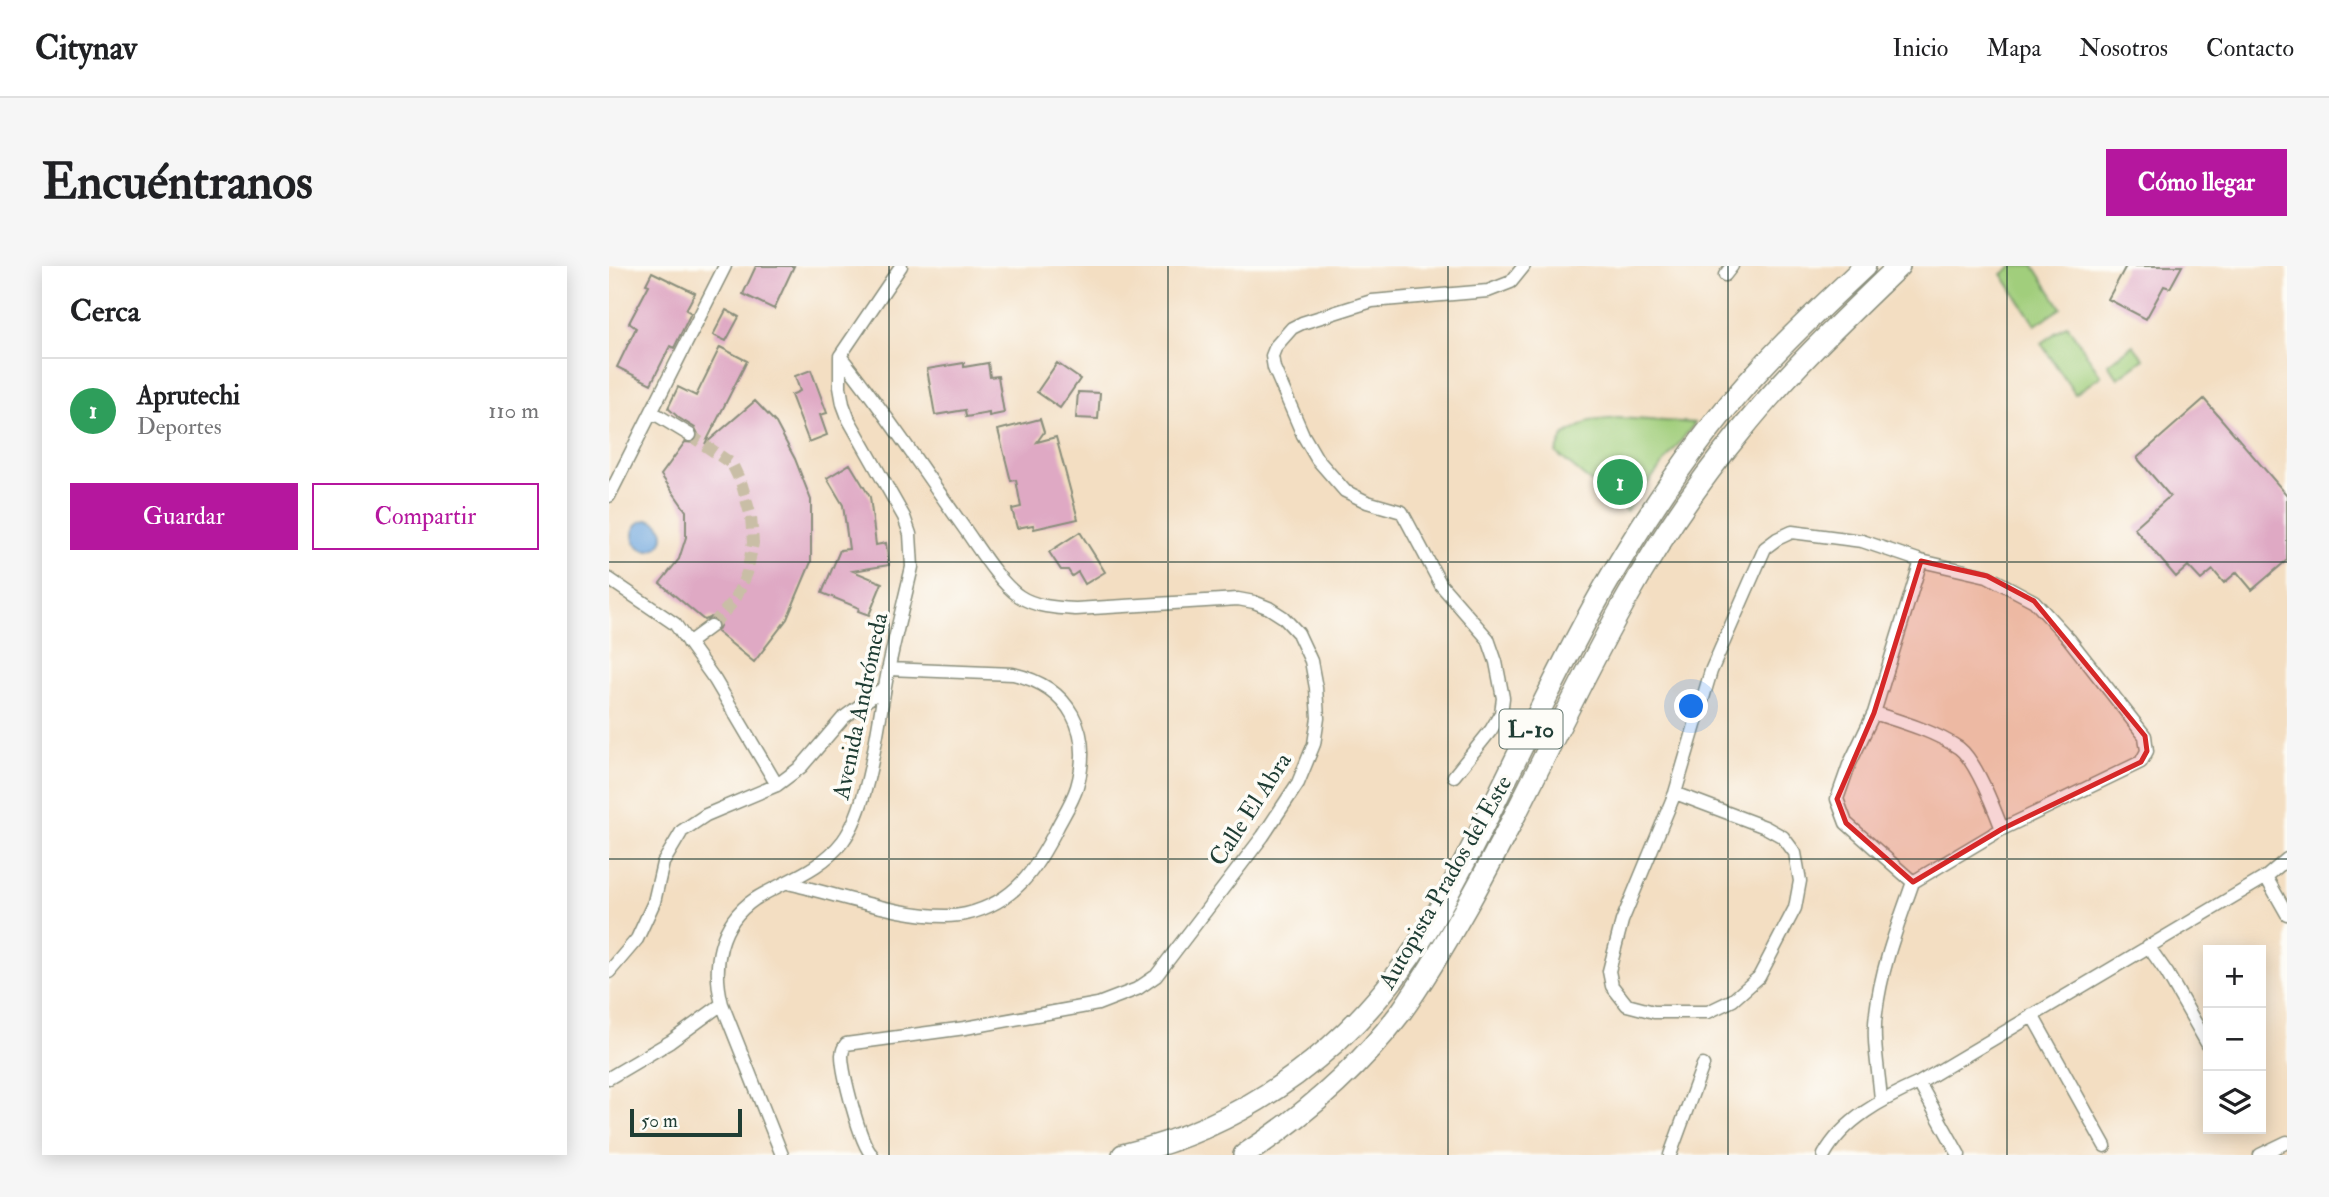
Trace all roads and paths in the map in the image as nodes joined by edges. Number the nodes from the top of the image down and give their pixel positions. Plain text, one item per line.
1 (725, 266) edge
2 (901, 266) edge
3 (1524, 266) edge
4 (1865, 266) edge
5 (1899, 266) edge
6 (840, 356) junction
7 (652, 412) junction
8 (690, 435) tunnel mouth
9 (609, 496) edge
10 (1921, 561) junction
11 (609, 579) edge
12 (711, 626) tunnel mouth
13 (688, 643) junction
14 (888, 669) junction
15 (885, 687) junction
16 (1874, 713) junction
17 (1454, 776) dead end
18 (777, 785) junction
19 (1675, 793) junction
20 (2002, 829) junction
21 (2287, 859) edge
22 (2287, 868) edge
23 (2268, 875) junction
24 (1913, 882) junction
25 (788, 883) junction
26 (2287, 914) edge
27 (2148, 946) junction
28 (609, 972) edge
29 (722, 1003) junction
30 (2032, 1015) junction
31 (2203, 1036) edge
32 (1703, 1065) dead end
33 (609, 1078) edge
34 (1919, 1083) junction
35 (1881, 1100) junction
36 (2287, 1142) edge
37 (2105, 1146) dead end
38 (782, 1155) edge
39 (872, 1155) edge
40 (1123, 1155) edge
41 (1244, 1155) edge
42 (1670, 1155) edge
43 (1824, 1155) edge
44 (1959, 1155) edge
45 (2260, 1155) edge

1 - 7 street
2 - 6 street
3 - 17 street
4 - 40 highway, Autopista Prados del Este / L-10
5 - 41 highway, Autopista Prados del Este / L-10
6 - 14 street, Avenida Andrómeda
6 - 39 street, Calle El Abra
7 - 8 street
7 - 9 street
10 - 16 street
10 - 19 street
10 - 20 street
11 - 13 street
12 - 13 street
13 - 18 street
14 - 15 street, Avenida Andrómeda
14 - 25 street
15 - 18 street
15 - 25 street, Avenida Andrómeda
16 - 20 street
16 - 24 street
18 - 28 street
19 - 19 street
20 - 24 street
21 - 23 street
22 - 23 street
23 - 26 street
23 - 27 street
24 - 35 street
25 - 29 street, Avenida Andrómeda
27 - 30 street
27 - 31 street
29 - 33 street
29 - 38 street, Avenida Andrómeda
30 - 34 street
30 - 37 street
32 - 42 street
34 - 35 street
34 - 44 street
35 - 43 street
36 - 45 street

